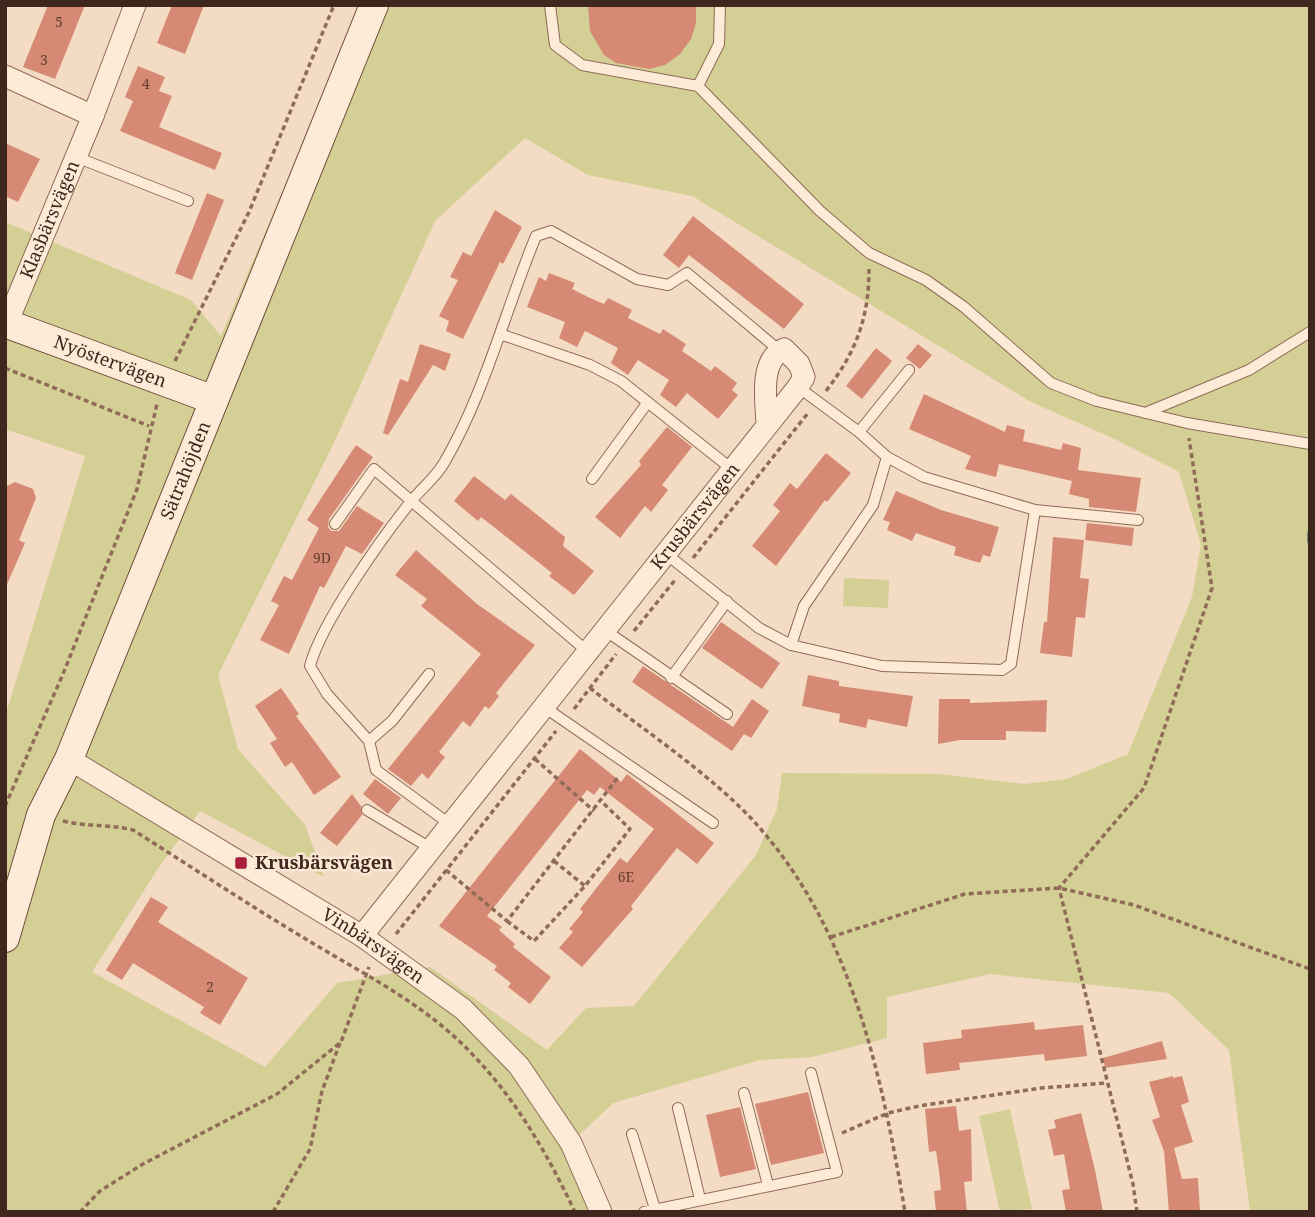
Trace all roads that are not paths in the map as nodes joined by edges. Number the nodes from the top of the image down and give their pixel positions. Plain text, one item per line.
1 (135, 5) edge
2 (374, 5) edge
3 (550, 5) edge
4 (720, 5) edge
5 (5, 76) edge
6 (698, 86) junction
7 (93, 116) junction
8 (76, 157) junction
9 (188, 201) dead end
10 (6, 323) edge
11 (1310, 332) edge
12 (500, 334) junction
13 (780, 351) junction
14 (909, 370) dead end
15 (798, 387) junction
16 (214, 400) junction
17 (648, 402) junction
18 (1145, 413) junction
19 (767, 424) junction
20 (859, 432) junction
21 (1310, 444) edge
22 (887, 457) junction
23 (733, 470) junction
24 (592, 479) dead end
25 (413, 499) junction
26 (1035, 510) junction
27 (1138, 520) dead end
28 (335, 524) dead end
29 (666, 554) junction
30 (727, 601) junction
31 (606, 631) junction
32 (792, 645) junction
33 (588, 652) junction
34 (429, 674) dead end
35 (671, 678) junction
36 (544, 707) junction
37 (727, 714) dead end
38 (369, 741) junction
39 (69, 759) junction
40 (367, 810) dead end
41 (713, 823) dead end
42 (451, 825) junction
43 (432, 849) junction
44 (362, 936) junction
45 (5, 938) edge
46 (811, 1073) dead end
47 (744, 1093) dead end
48 (678, 1108) dead end
49 (632, 1134) dead end
50 (768, 1185) junction
51 (700, 1199) junction
52 (650, 1210) edge
53 (601, 1212) edge

1 - 7 street, Klasbärsvägen
2 - 16 street, Sätrahöjden
3 - 6 lane
4 - 6 lane
5 - 7 street
6 - 18 lane
7 - 8 street, Klasbärsvägen
8 - 9 lane
8 - 10 street, Klasbärsvägen
10 - 16 street, Nyöstervägen
11 - 18 lane
12 - 13 lane
12 - 17 lane
12 - 25 lane
13 - 15 street
13 - 19 street
14 - 20 lane
15 - 19 street, Krusbärsvägen
15 - 20 lane
16 - 39 street, Sätrahöjden
17 - 23 lane
17 - 24 lane
18 - 21 lane
19 - 23 street, Krusbärsvägen
20 - 22 lane
22 - 26 lane
22 - 32 lane
23 - 29 street, Krusbärsvägen
25 - 28 lane
25 - 33 lane
25 - 38 lane
26 - 27 lane
26 - 32 lane
29 - 30 lane
29 - 31 street, Krusbärsvägen
30 - 32 lane
30 - 35 lane
31 - 33 street, Krusbärsvägen
31 - 35 lane
33 - 36 street, Krusbärsvägen
34 - 38 lane
35 - 37 lane
36 - 41 lane
36 - 42 street, Krusbärsvägen
38 - 42 lane
39 - 44 street, Vinbärsvägen
39 - 45 street, Sätrahöjden
40 - 43 lane
42 - 43 street, Krusbärsvägen
43 - 44 street, Krusbärsvägen
44 - 53 street, Vinbärsvägen
46 - 50 lane
47 - 50 lane
48 - 51 lane
49 - 52 lane
50 - 51 lane
51 - 52 lane

